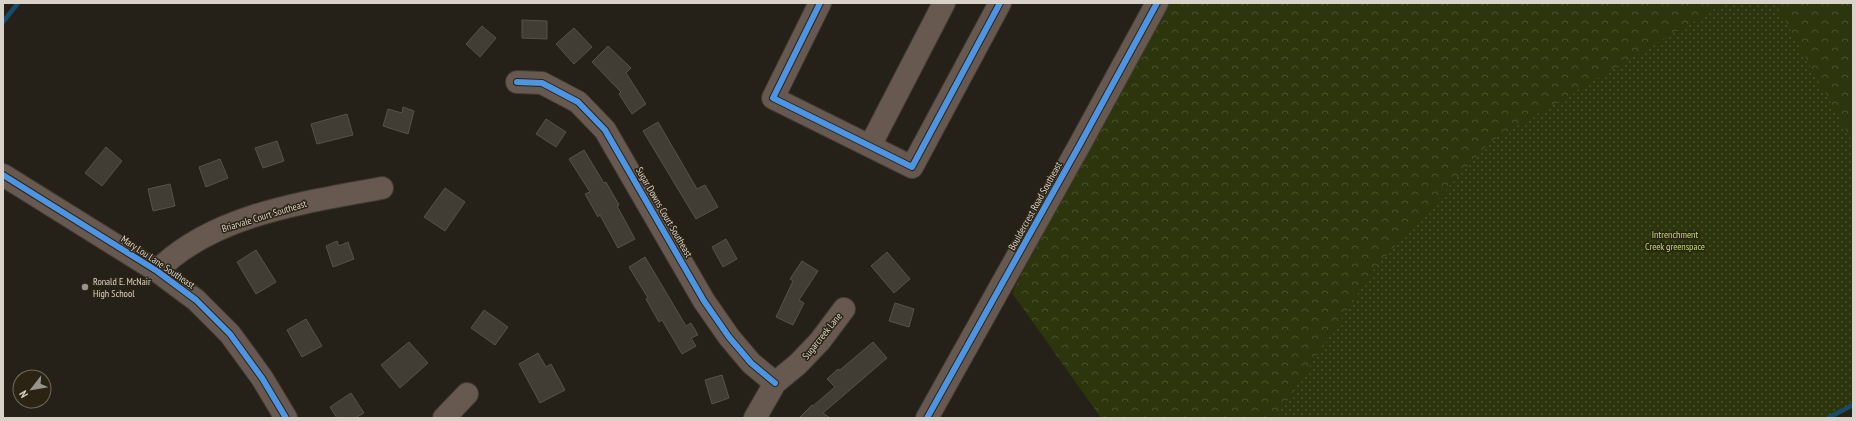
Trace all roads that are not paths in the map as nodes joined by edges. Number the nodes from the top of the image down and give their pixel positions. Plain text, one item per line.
1 (820, 3) edge
2 (944, 3) edge
3 (1000, 3) edge
4 (1158, 3) edge
5 (517, 82) dead end
6 (870, 146) junction
7 (3, 175) edge
8 (382, 188) dead end
9 (157, 271) junction
10 (844, 309) dead end
11 (775, 383) junction
12 (467, 394) dead end
13 (286, 418) edge
14 (444, 418) edge
15 (755, 418) edge
16 (927, 418) edge

1 - 6 street
2 - 6 street
3 - 6 street
4 - 16 street, Bouldercrest Road Southeast
5 - 11 street, Sugar Downs Court Southeast
7 - 9 street, Mary Lou Lane Southeast
8 - 9 street, Briarvale Court Southeast
9 - 13 street, Mary Lou Lane Southeast
10 - 11 street, Sugarcreek Lane
11 - 15 street, Sugarcreek Lane
12 - 14 street

